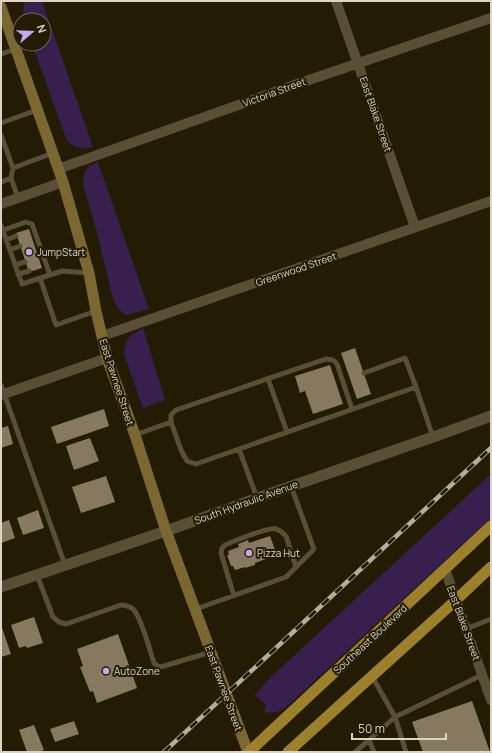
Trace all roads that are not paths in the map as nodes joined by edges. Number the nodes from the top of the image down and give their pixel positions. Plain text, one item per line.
1 (336, 1) edge
2 (1, 7) edge
3 (491, 18) edge
4 (3, 20) edge
5 (12, 40) edge
6 (12, 50) edge
7 (17, 52) edge
8 (1, 54) edge
9 (358, 64) junction
10 (37, 110) junction
11 (1, 123) edge
12 (1, 135) edge
13 (53, 153) junction
14 (13, 168) junction
15 (58, 169) junction
16 (11, 178) junction
17 (1, 182) edge
18 (63, 182) junction
19 (18, 198) junction
20 (491, 201) edge
21 (1, 204) edge
22 (1, 225) edge
23 (415, 227) junction
24 (2, 231) edge
25 (16, 236) dead end
26 (6, 240) junction
27 (20, 246) dead end
28 (10, 250) junction
29 (25, 262) dead end
30 (15, 265) junction
31 (28, 271) dead end
32 (89, 273) junction
33 (18, 274) junction
34 (50, 275) junction
35 (40, 278) junction
36 (96, 311) junction
37 (102, 336) junction
38 (107, 358) junction
39 (364, 373) dead end
40 (349, 378) dead end
41 (268, 379) junction
42 (342, 380) junction
43 (416, 387) junction
44 (2, 392) edge
45 (352, 409) junction
46 (491, 416) edge
47 (172, 422) junction
48 (287, 432) junction
49 (135, 435) junction
50 (433, 437) junction
51 (239, 449) junction
52 (291, 486) junction
53 (257, 498) junction
54 (491, 526) edge
55 (166, 531) junction
56 (65, 565) junction
57 (296, 567) junction
58 (491, 567) edge
59 (445, 569) junction
60 (37, 575) junction
61 (1, 587) edge
62 (234, 596) junction
63 (456, 601) junction
64 (196, 609) junction
65 (491, 619) edge
66 (466, 629) junction
67 (211, 652) junction
68 (482, 675) junction
69 (372, 676) junction
70 (490, 695) edge
71 (395, 717) junction
72 (369, 740) junction
73 (300, 741) junction
74 (248, 752) edge
75 (288, 752) edge
76 (295, 752) edge
77 (355, 752) edge
78 (374, 752) edge
79 (406, 752) edge

1 - 9 street, East Blake Street
2 - 4 main road, East Pawnee Street
3 - 9 street, Victoria Street
4 - 5 main road, East Pawnee Street
6 - 8 lane
7 - 10 main road, East Pawnee Street
9 - 15 street, Victoria Street
9 - 23 street, East Blake Street
10 - 11 lane
10 - 13 main road, East Pawnee Street
12 - 14 lane
13 - 14 lane
13 - 15 main road, East Pawnee Street
14 - 16 lane
15 - 18 main road, East Pawnee Street
16 - 17 lane
16 - 19 lane
18 - 19 street
18 - 32 main road, East Pawnee Street
19 - 21 street
20 - 23 street, Greenwood Street
22 - 24 lane
23 - 37 street, Greenwood Street
24 - 26 lane
24 - 34 lane
25 - 26 lane
26 - 28 lane
27 - 28 lane
28 - 30 lane
29 - 30 lane
30 - 33 lane
31 - 33 lane
32 - 34 lane
32 - 36 main road, East Pawnee Street
33 - 35 lane
34 - 35 lane
35 - 36 lane
36 - 37 main road, East Pawnee Street
37 - 38 main road, East Pawnee Street
38 - 44 street
38 - 49 main road, East Pawnee Street
39 - 43 lane
40 - 42 lane
41 - 42 lane
41 - 47 lane
41 - 48 lane
42 - 45 lane
43 - 45 lane
43 - 50 lane
44 - 56 lane
45 - 48 lane
46 - 50 street, South Hydraulic Avenue
47 - 49 lane
47 - 51 lane
48 - 51 lane
49 - 55 main road, East Pawnee Street
50 - 52 street, South Hydraulic Avenue
51 - 53 lane
52 - 53 street, South Hydraulic Avenue
52 - 57 lane
53 - 55 street, South Hydraulic Avenue
54 - 59 main road, Southeast Boulevard
55 - 56 street, South Hydraulic Avenue
55 - 64 main road, East Pawnee Street
56 - 60 street, South Hydraulic Avenue
57 - 62 lane
57 - 62 lane
58 - 63 main road
59 - 63 street, East Blake Street
59 - 74 main road, Southeast Boulevard
60 - 61 street, South Hydraulic Avenue
60 - 67 lane
62 - 64 lane
63 - 66 street, East Blake Street
63 - 69 main road
64 - 67 main road, East Pawnee Street
65 - 66 lane
66 - 68 street, East Blake Street
67 - 74 main road, East Pawnee Street
68 - 70 street, East Blake Street
68 - 71 lane
69 - 71 lane
69 - 73 main road
71 - 72 lane
71 - 79 lane
72 - 77 lane
72 - 78 lane
73 - 75 main road
73 - 76 main road

